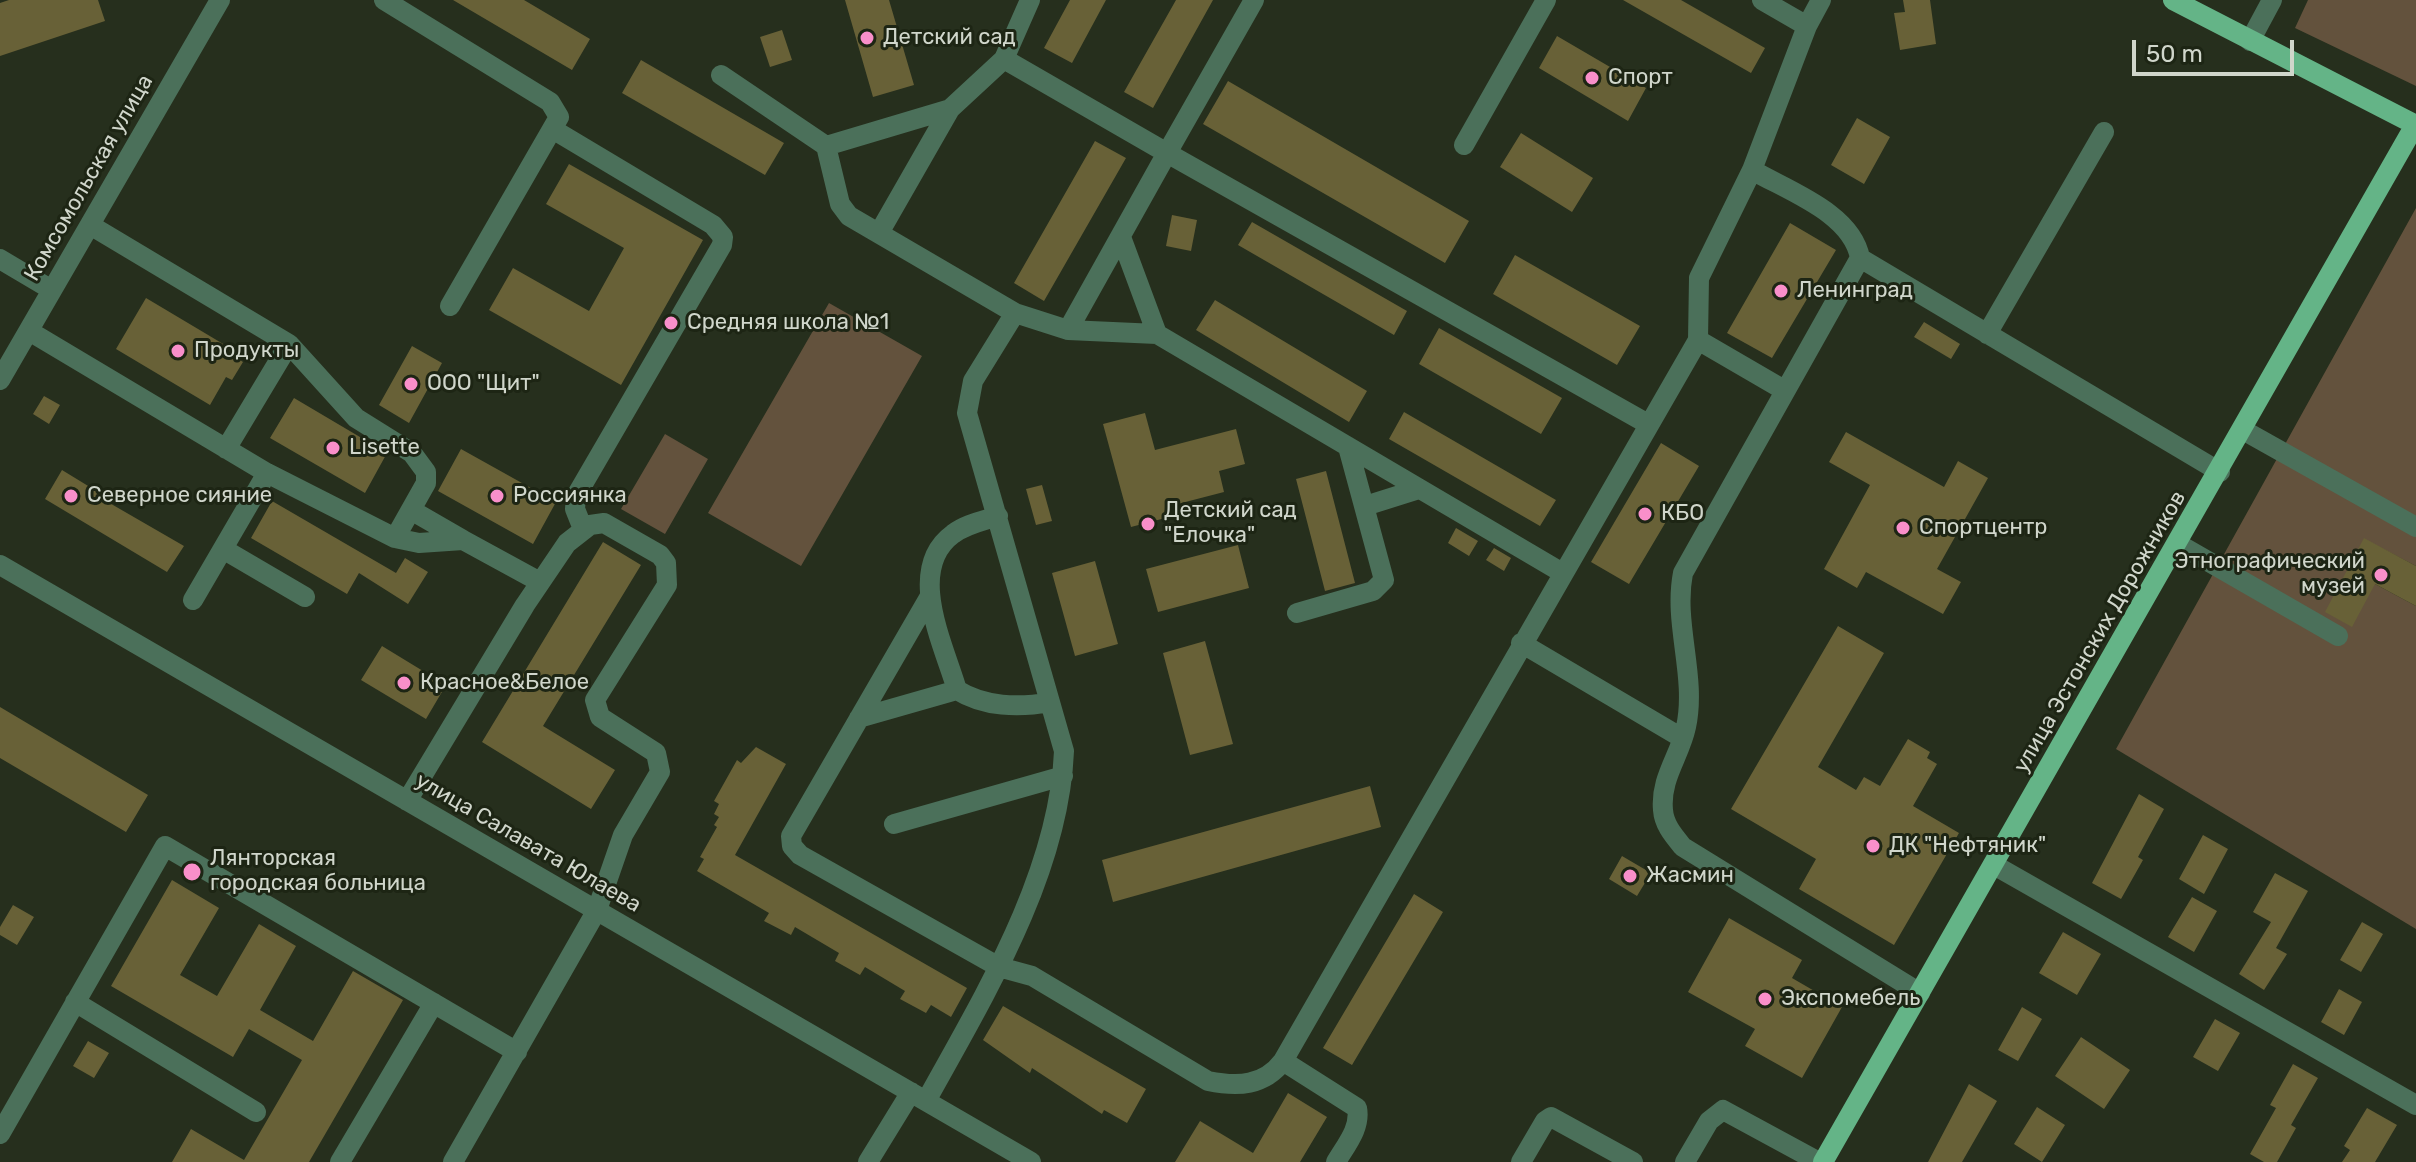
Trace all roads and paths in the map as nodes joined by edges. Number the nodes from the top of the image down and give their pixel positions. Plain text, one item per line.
1 (220, 0) edge
2 (384, 0) edge
3 (1030, 0) edge
4 (1254, 0) edge
5 (1546, 0) edge
6 (1762, 0) edge
7 (1821, 0) edge
8 (2272, 0) edge
9 (2177, 1) edge
10 (1807, 26) junction
11 (2250, 41) junction
12 (1004, 59) junction
13 (721, 75) dead end
14 (950, 109) junction
15 (2416, 125) edge
16 (554, 130) junction
17 (2104, 132) dead end
18 (1464, 145) dead end
19 (826, 146) junction
20 (1167, 153) junction
21 (1752, 170) junction
22 (90, 225) junction
23 (879, 233) junction
24 (1121, 237) junction
25 (1860, 258) junction
26 (0, 259) edge
27 (52, 290) junction
28 (450, 306) dead end
29 (1015, 313) junction
30 (1068, 330) junction
31 (29, 331) junction
32 (1157, 334) junction
33 (1987, 334) junction
34 (1698, 340) junction
35 (289, 344) junction
36 (0, 380) edge
37 (1784, 390) junction
38 (1648, 424) junction
39 (2243, 430) junction
40 (1348, 447) junction
41 (226, 449) junction
42 (2220, 472) junction
43 (267, 473) junction
44 (1419, 489) junction
45 (1365, 506) junction
46 (411, 510) junction
47 (998, 516) junction
48 (2416, 527) edge
49 (583, 529) junction
50 (395, 538) junction
51 (463, 540) junction
52 (2178, 544) junction
53 (223, 549) junction
54 (0, 565) edge
55 (1561, 572) junction
56 (540, 582) junction
57 (930, 596) junction
58 (305, 597) dead end
59 (193, 600) dead end
60 (1297, 613) dead end
61 (2338, 636) dead end
62 (1521, 643) junction
63 (957, 690) junction
64 (1050, 702) junction
65 (859, 718) junction
66 (1682, 738) junction
67 (1063, 776) junction
68 (407, 801) junction
69 (894, 824) dead end
70 (1994, 865) junction
71 (597, 910) junction
72 (999, 967) junction
73 (1920, 993) junction
74 (75, 1002) junction
75 (434, 1003) junction
76 (517, 1052) junction
77 (1283, 1061) junction
78 (918, 1097) junction
79 (2416, 1105) edge
80 (256, 1112) dead end
81 (0, 1134) edge
82 (340, 1162) edge
83 (453, 1162) edge
84 (868, 1162) edge
85 (1031, 1162) edge
86 (1336, 1162) edge
87 (1521, 1162) edge
88 (1633, 1162) edge
89 (1685, 1162) edge
90 (1821, 1162) edge

1 - 22 street, Комсомольская улица
2 - 16 street
3 - 12 street
4 - 20 street
5 - 18 street
6 - 10 street
7 - 10 street
8 - 11 street
9 - 11 main road
10 - 21 street
11 - 15 main road
12 - 14 street
12 - 20 street
13 - 19 street
14 - 19 street
14 - 23 street
15 - 39 main road, улица Эстонских Дорожников
16 - 28 street
16 - 49 street
17 - 33 street
19 - 23 street
20 - 24 street
20 - 38 street
21 - 25 street
21 - 34 street
22 - 27 street, Комсомольская улица
22 - 35 street
23 - 29 street
24 - 30 street
24 - 32 street
25 - 33 street
25 - 37 street
26 - 27 street
27 - 31 street, Комсомольская улица
29 - 30 street
29 - 47 street
30 - 32 street
31 - 36 street, Комсомольская улица
31 - 41 street
32 - 40 street
33 - 42 street
34 - 37 street
34 - 38 street
35 - 41 street
35 - 46 street
37 - 66 street
38 - 55 street
39 - 42 main road, улица Эстонских Дорожников
39 - 48 street
40 - 44 street
40 - 45 street
41 - 43 street
42 - 52 main road, улица Эстонских Дорожников
43 - 50 street
43 - 53 street
44 - 45 street
44 - 55 street
45 - 60 street
46 - 50 street
46 - 51 street
47 - 57 street
47 - 64 street
49 - 56 street
49 - 71 street
50 - 51 street
51 - 56 street
52 - 61 street
52 - 70 main road, улица Эстонских Дорожников
53 - 58 street
53 - 59 street
54 - 68 street, улица Салавата Юлаева
55 - 62 street
56 - 68 street
57 - 63 street
57 - 65 street
62 - 66 street
62 - 77 street
63 - 64 street
63 - 65 street
64 - 67 street
65 - 72 street
66 - 73 street
67 - 69 street
67 - 72 street
68 - 71 street, улица Салавата Юлаева
70 - 73 main road, улица Эстонских Дорожников
70 - 79 street
71 - 76 street
71 - 78 street, улица Салавата Юлаева
72 - 77 street
72 - 78 street
73 - 90 main road, улица Эстонских Дорожников
74 - 75 street
74 - 80 street
74 - 81 street
75 - 76 street
75 - 82 street
76 - 83 street
77 - 86 street
78 - 84 street
78 - 85 street, улица Салавата Юлаева
87 - 88 street
89 - 90 street

